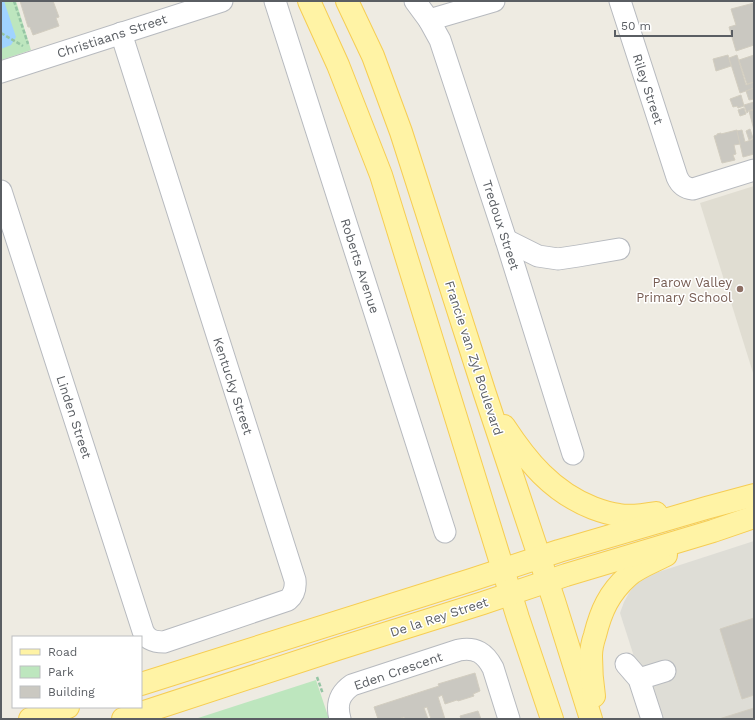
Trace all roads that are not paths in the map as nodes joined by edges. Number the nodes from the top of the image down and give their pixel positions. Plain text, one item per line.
1 (222, 1) edge
2 (275, 1) edge
3 (309, 1) edge
4 (347, 1) edge
5 (416, 1) edge
6 (494, 1) edge
7 (620, 1) edge
8 (429, 20) junction
9 (120, 34) junction
10 (1, 72) edge
11 (754, 170) edge
12 (1, 191) edge
13 (506, 240) junction
14 (619, 249) dead end
15 (485, 394) junction
16 (573, 454) dead end
17 (754, 495) edge
18 (706, 508) junction
19 (754, 517) edge
20 (713, 531) junction
21 (445, 532) dead end
22 (540, 557) junction
23 (503, 569) junction
24 (547, 581) junction
25 (511, 594) junction
26 (152, 641) joint
27 (664, 671) dead end
28 (142, 684) edge
29 (65, 708) edge
30 (30, 719) edge
31 (124, 719) edge
32 (340, 719) edge
33 (509, 719) edge
34 (552, 719) edge
35 (591, 719) edge
36 (598, 719) edge
37 (652, 719) edge

1 - 9 street, Christiaans Street
2 - 21 street, Roberts Avenue
3 - 23 main road
4 - 15 main road, Francie van Zyl Boulevard
5 - 8 street, Tredoux Street
6 - 8 street
7 - 11 street, Riley Street
8 - 13 street, Tredoux Street
9 - 10 street, Christiaans Street
9 - 26 street, Kentucky Street
12 - 26 street, Linden Street
13 - 14 street
13 - 16 street, Tredoux Street
15 - 18 main road
15 - 22 main road, Francie van Zyl Boulevard
17 - 18 main road, De la Rey Street
18 - 22 main road, De la Rey Street
19 - 20 main road, De la Rey Street
20 - 24 main road, De la Rey Street
20 - 36 main road
22 - 23 main road, De la Rey Street
22 - 24 main road, Francie van Zyl Boulevard
23 - 25 main road
23 - 28 main road, De la Rey Street
24 - 25 main road, De la Rey Street
24 - 35 main road, Francie van Zyl Boulevard
25 - 31 main road, De la Rey Street
25 - 34 main road
27 - 37 street
29 - 30 main road
32 - 33 street, Eden Crescent

